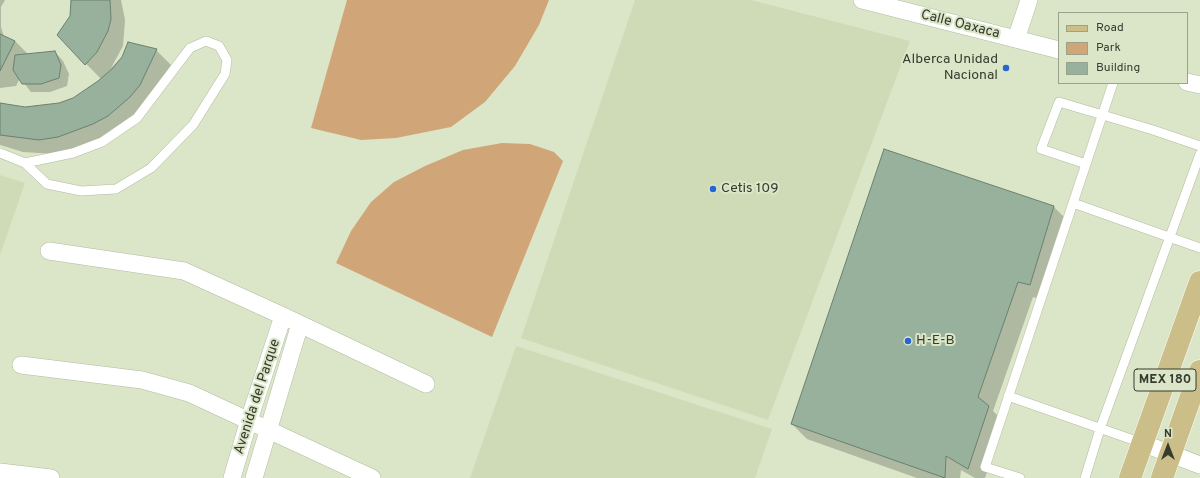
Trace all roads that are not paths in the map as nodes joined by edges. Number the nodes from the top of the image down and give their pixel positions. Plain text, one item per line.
1 (862, 0) edge
2 (1029, 0) edge
3 (1016, 39) junction
4 (1058, 50) edge
5 (1188, 82) edge
6 (1113, 84) edge
7 (1200, 85) edge
8 (1104, 114) junction
9 (1200, 146) edge
10 (0, 153) edge
11 (1200, 154) edge
12 (25, 163) junction
13 (1086, 164) junction
14 (1073, 203) junction
15 (1170, 236) junction
16 (1200, 248) edge
17 (49, 251) dead end
18 (1200, 282) edge
19 (283, 316) junction
20 (300, 324) junction
21 (21, 365) dead end
22 (1200, 371) edge
23 (426, 384) dead end
24 (1008, 396) junction
25 (249, 420) junction
26 (1100, 428) junction
27 (269, 430) junction
28 (1142, 443) junction
29 (1171, 454) junction
30 (1200, 465) edge
31 (0, 472) edge
32 (51, 478) edge
33 (232, 478) edge
34 (254, 478) edge
35 (372, 478) edge
36 (1020, 478) edge
37 (1086, 478) edge
38 (1130, 478) edge
39 (1162, 478) edge

1 - 3 street, Calle Oaxaca
2 - 3 street
3 - 4 street, Calle Oaxaca
5 - 7 street
6 - 8 lane
8 - 9 lane
8 - 13 lane
8 - 13 lane
10 - 12 lane
11 - 15 lane
12 - 12 lane
13 - 14 lane
14 - 15 lane
14 - 24 lane
15 - 16 lane
15 - 26 lane
17 - 19 street
18 - 28 main road, MEX 180
19 - 20 street
19 - 25 street, Avenida del Parque
20 - 23 street
20 - 27 street, Avenida del Parque
21 - 25 street
22 - 29 main road, MEX 180
24 - 26 lane
24 - 36 lane
25 - 27 street
25 - 33 street, Avenida del Parque
26 - 28 lane
26 - 37 lane
27 - 34 street, Avenida del Parque
27 - 35 street
28 - 29 street
28 - 38 main road, MEX 180
29 - 30 street
29 - 39 main road, MEX 180
31 - 32 street

